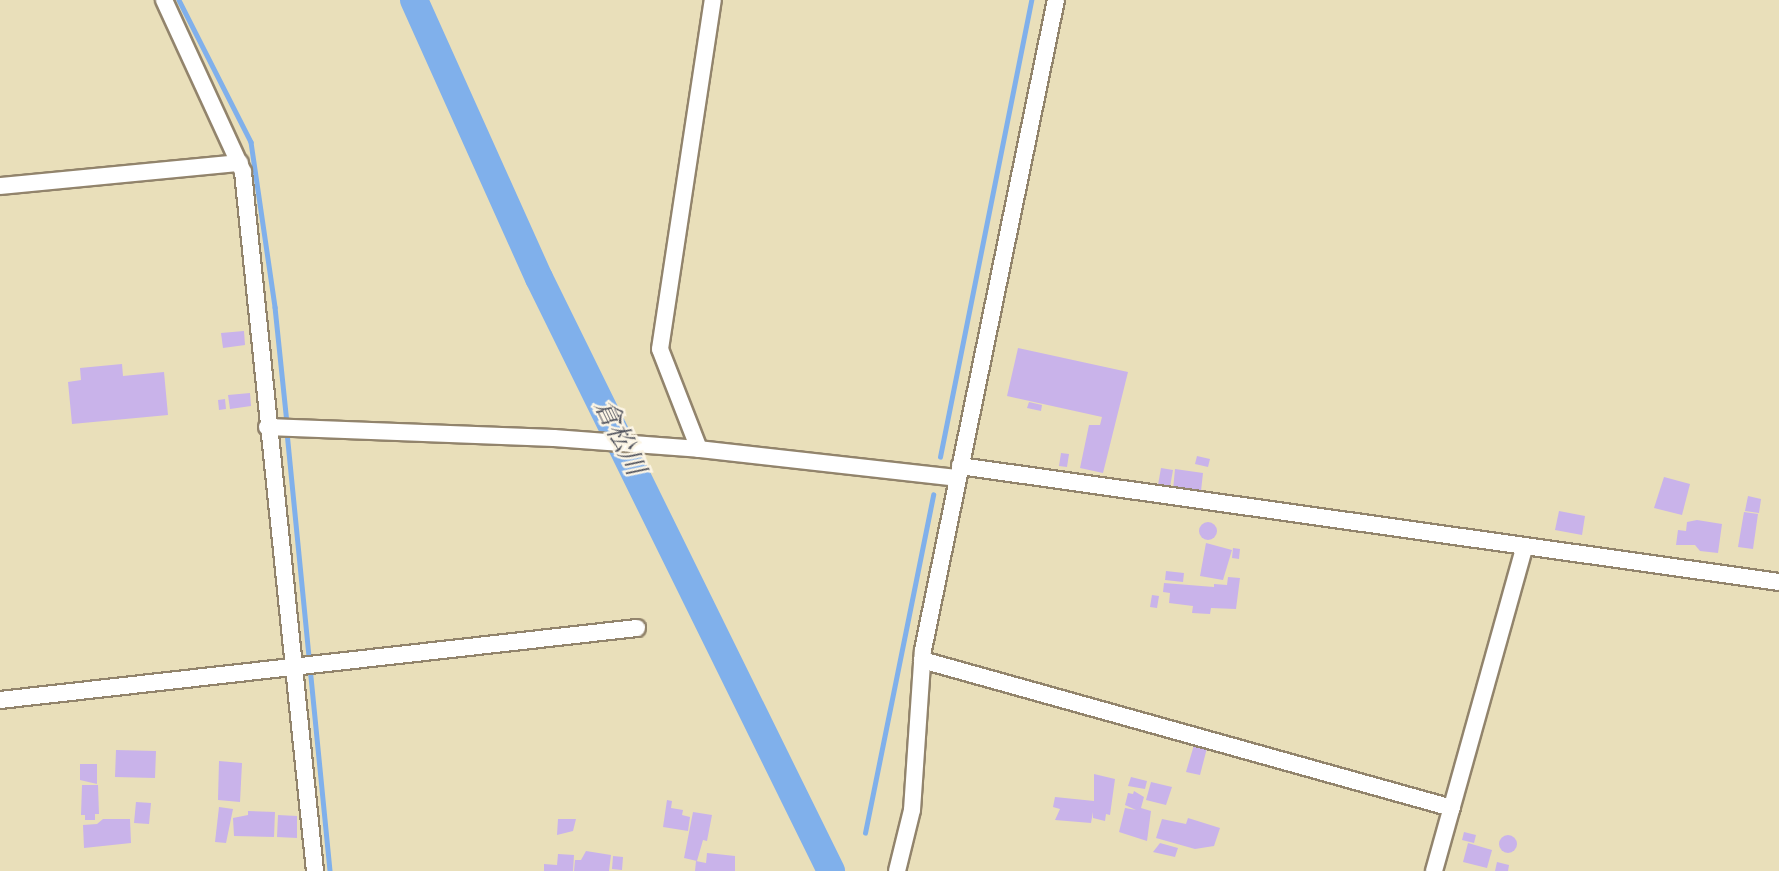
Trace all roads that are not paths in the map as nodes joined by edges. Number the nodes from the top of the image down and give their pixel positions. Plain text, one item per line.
1 (164, 0) edge
2 (713, 0) edge
3 (1056, 0) edge
4 (240, 163) junction
5 (0, 186) edge
6 (273, 428) junction
7 (699, 449) junction
8 (958, 472) junction
9 (1524, 548) junction
10 (1779, 582) edge
11 (637, 628) dead end
12 (922, 660) junction
13 (296, 668) junction
14 (0, 700) edge
15 (1452, 808) junction
16 (315, 871) edge
17 (897, 871) edge
18 (1434, 871) edge

1 - 4 street
2 - 7 street
3 - 8 street
4 - 5 street
4 - 6 street
6 - 7 street
6 - 13 street
7 - 8 street
8 - 9 street
8 - 12 street
9 - 10 street
9 - 15 street
11 - 13 street
12 - 15 street
12 - 17 street
13 - 14 street
13 - 16 street
15 - 18 street

